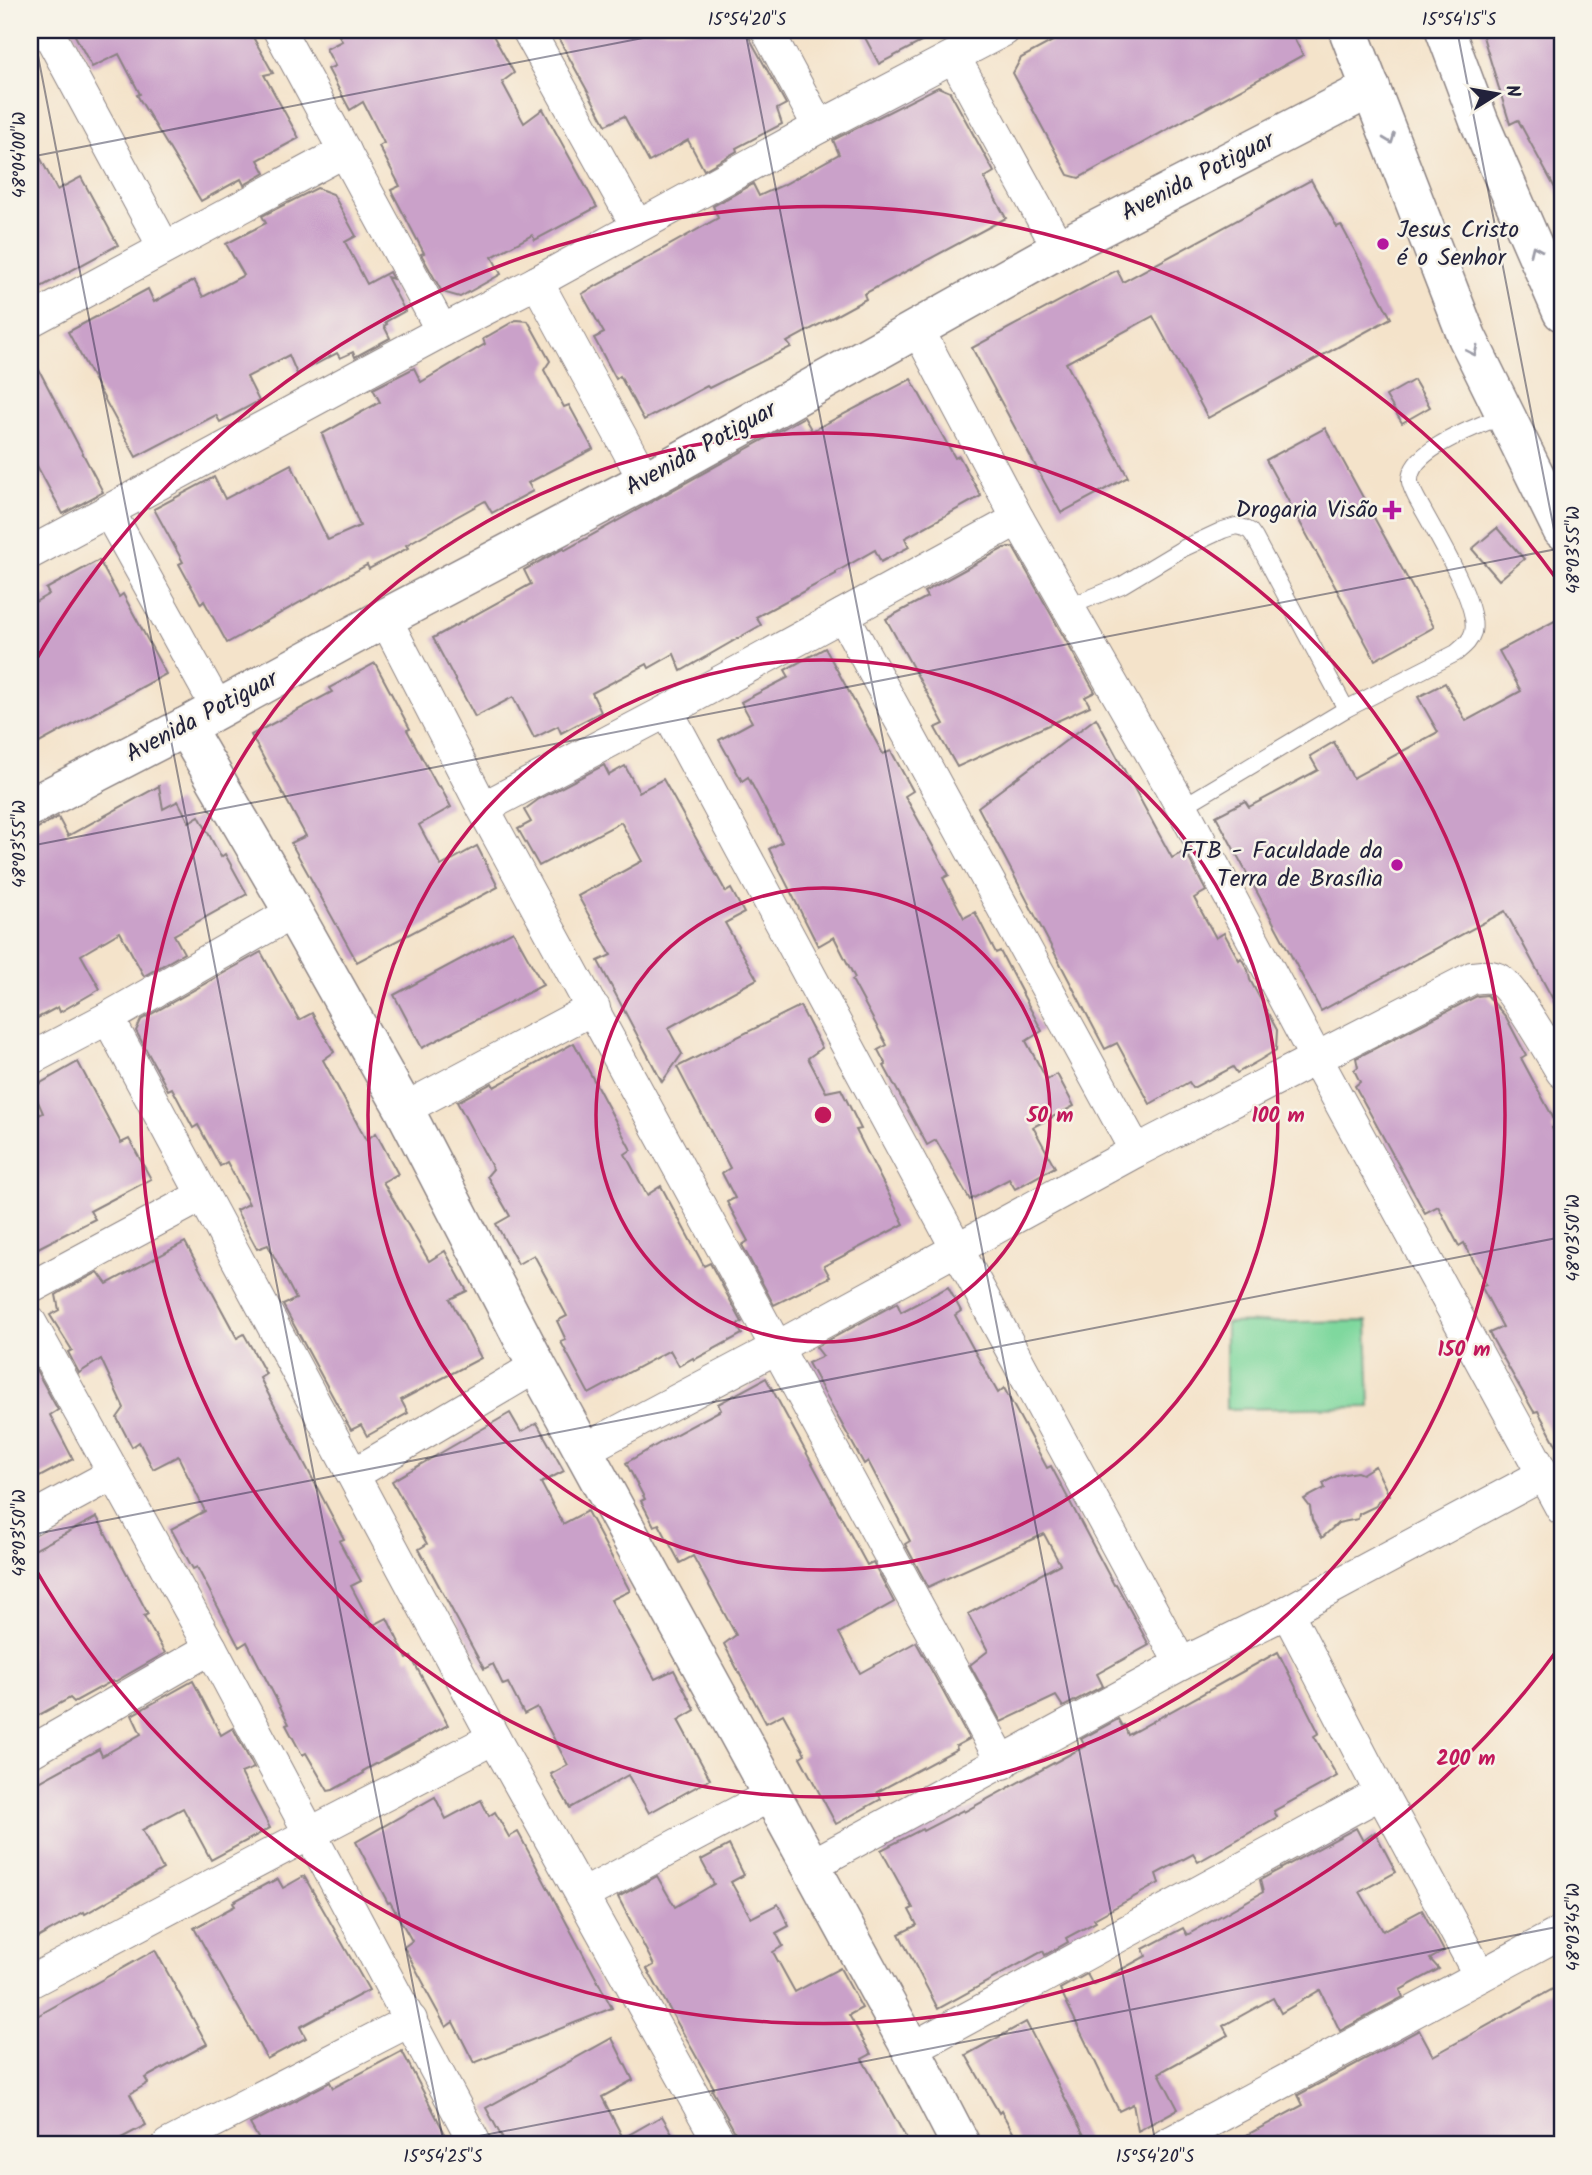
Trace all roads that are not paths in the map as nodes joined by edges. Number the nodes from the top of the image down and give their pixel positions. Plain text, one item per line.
1 (47, 30) edge
2 (279, 30) edge
3 (528, 30) edge
4 (767, 30) edge
5 (1004, 30) edge
6 (1348, 30) edge
7 (1445, 30) edge
8 (954, 57) junction
9 (1371, 88) junction
10 (819, 127) junction
11 (345, 151) junction
12 (637, 226) junction
13 (164, 247) junction
14 (1059, 249) junction
15 (537, 282) junction
16 (1562, 312) edge
17 (30, 321) edge
18 (917, 328) junction
19 (442, 331) junction
20 (1504, 415) junction
21 (645, 481) junction
22 (1552, 495) edge
23 (109, 512) junction
24 (1018, 519) junction
25 (1562, 530) edge
26 (30, 553) edge
27 (1068, 607) junction
28 (843, 615) junction
29 (385, 618) junction
30 (218, 709) junction
31 (1346, 709) junction
32 (667, 711) junction
33 (185, 727) junction
34 (30, 807) edge
35 (1182, 807) junction
36 (483, 808) junction
37 (293, 912) junction
38 (594, 1008) junction
39 (108, 1018) junction
40 (1316, 1058) junction
41 (30, 1059) edge
42 (1562, 1070) edge
43 (404, 1109) junction
44 (1136, 1151) junction
45 (203, 1195) junction
46 (958, 1248) junction
47 (30, 1288) edge
48 (30, 1322) edge
49 (776, 1348) junction
50 (537, 1366) junction
51 (584, 1450) junction
52 (113, 1474) junction
53 (354, 1474) junction
54 (1544, 1474) junction
55 (1562, 1509) edge
56 (30, 1519) edge
57 (1287, 1612) junction
58 (211, 1648) junction
59 (1181, 1664) junction
60 (494, 1738) junction
61 (30, 1752) edge
62 (1003, 1763) junction
63 (1381, 1793) junction
64 (771, 1795) junction
65 (311, 1833) junction
66 (810, 1866) junction
67 (583, 1895) junction
68 (1562, 1932) edge
69 (1480, 1976) junction
70 (30, 1982) edge
71 (411, 2020) junction
72 (911, 2049) junction
73 (1203, 2136) edge
74 (168, 2145) edge
75 (476, 2145) edge
76 (721, 2145) edge
77 (961, 2145) edge
78 (1166, 2145) edge

1 - 13 street
2 - 11 street
3 - 12 street
4 - 10 street
5 - 8 street
6 - 9 street
16 -> 7 street
8 - 10 street
8 - 14 street
9 - 14 street, Avenida Potiguar
9 -> 20 street
10 - 12 street
11 - 13 street
11 - 19 street
12 - 15 street
13 - 17 street
14 - 18 street, Avenida Potiguar
15 - 19 street
15 - 21 street
18 - 21 street, Avenida Potiguar
18 - 24 street
19 - 23 street
20 - 22 street
20 - 31 lane
21 - 29 street, Avenida Potiguar
22 - 25 street
23 - 26 street
23 - 30 street
24 - 27 street
24 - 28 street
27 - 31 lane
27 - 35 street
28 - 32 street
28 - 44 street
29 - 30 street, Avenida Potiguar
29 - 36 street
30 - 33 street, Avenida Potiguar
31 - 35 lane
32 - 36 street
32 - 46 street
33 - 34 street, Avenida Potiguar
33 - 37 street
35 - 40 street
36 - 38 street
37 - 39 street
37 - 43 street
38 - 43 street
38 - 49 street
39 - 41 street
39 - 45 street
40 - 42 street
40 - 44 street
40 - 54 street
43 - 50 street
44 - 46 street
45 - 47 street
45 - 53 street
46 - 49 street
46 - 59 street
48 - 52 street
49 - 51 street
49 - 62 street
50 - 51 street
50 - 53 street
51 - 64 street
52 - 56 street
52 - 58 street
53 - 60 street
54 - 55 street
54 - 57 street
57 - 59 street
57 - 63 street
58 - 61 street
58 - 65 street
59 - 62 street
60 - 65 street
60 - 67 street
62 - 66 street
63 - 69 street
63 - 72 street
64 - 66 street
64 - 67 street
65 - 70 street
65 - 71 street
66 - 72 street
67 - 76 street
68 - 69 street
69 - 73 street
71 - 74 street
71 - 75 street
72 - 77 street
73 - 78 street

